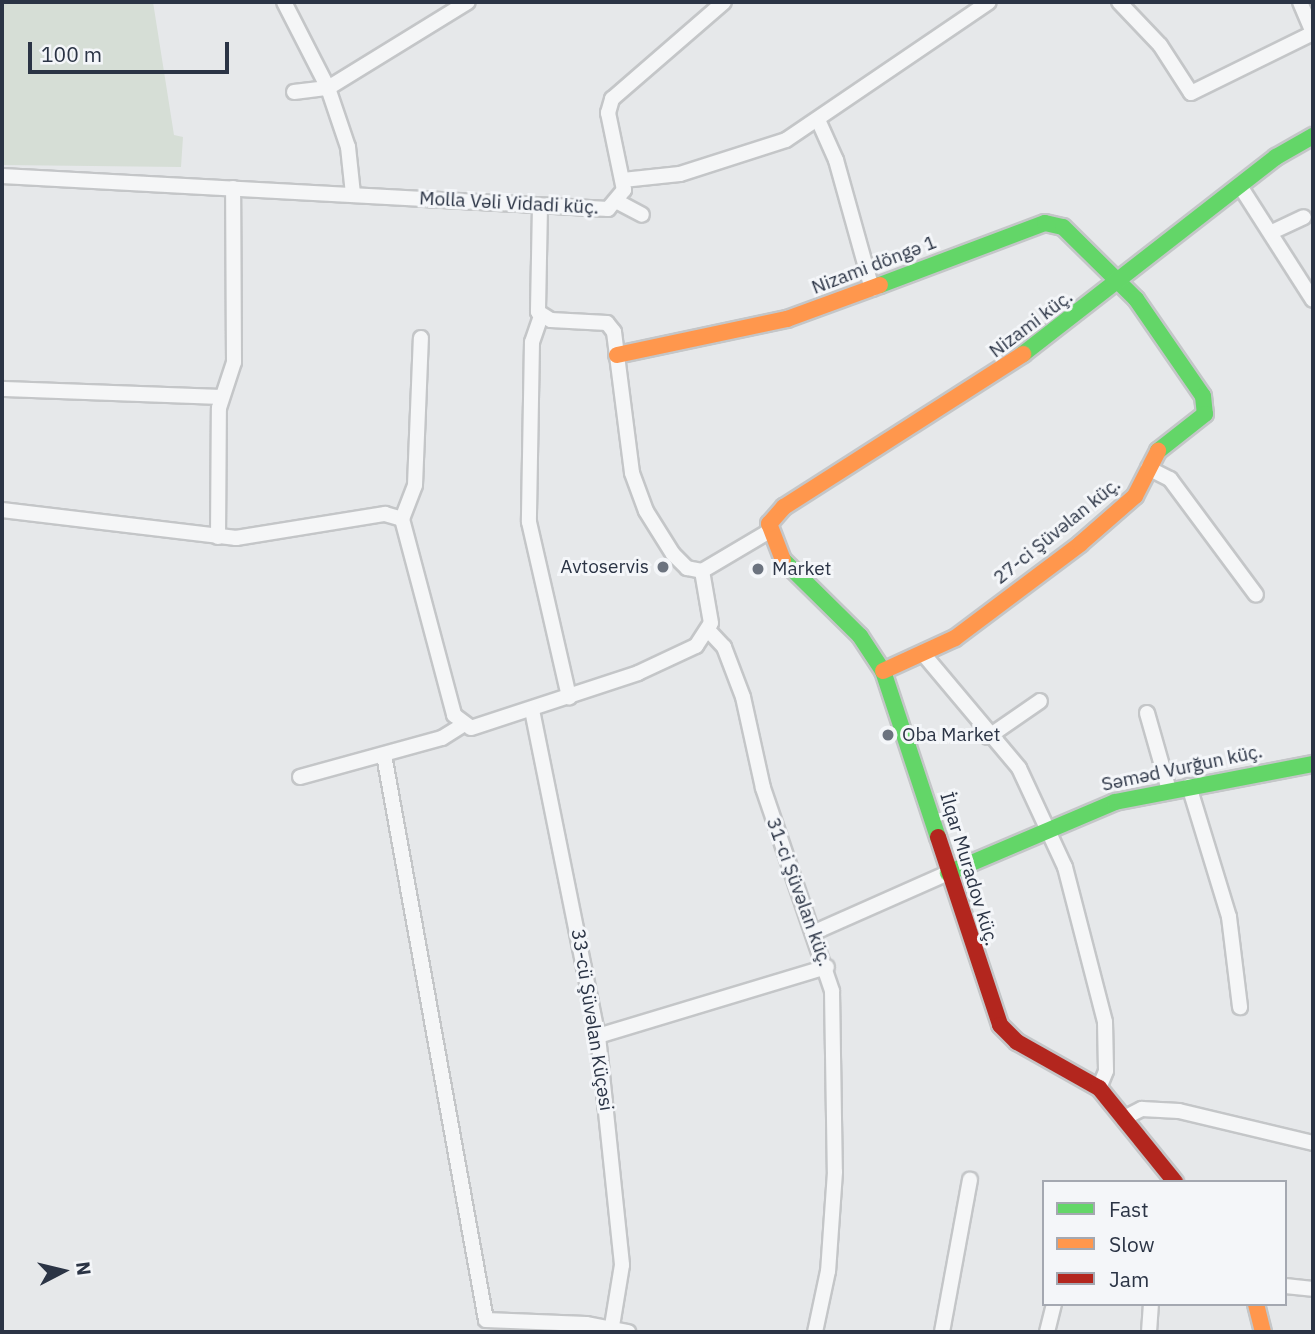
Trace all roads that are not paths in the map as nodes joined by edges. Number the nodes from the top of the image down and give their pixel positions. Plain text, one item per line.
1 (284, 2) edge
2 (468, 2) edge
3 (724, 2) edge
4 (989, 2) edge
5 (1119, 2) edge
6 (1300, 2) edge
7 (1313, 33) edge
8 (328, 88) junction
9 (294, 92) dead end
10 (819, 122) junction
11 (1313, 136) edge
12 (2, 177) edge
13 (623, 180) junction
14 (1240, 186) junction
15 (233, 188) junction
16 (353, 194) junction
17 (618, 202) junction
18 (540, 206) junction
19 (642, 215) dead end
20 (1304, 217) dead end
21 (1272, 232) junction
22 (1119, 284) junction
23 (872, 289) junction
24 (1313, 300) edge
25 (541, 316) junction
26 (421, 338) dead end
27 (617, 355) junction
28 (2, 389) edge
29 (221, 397) junction
30 (1148, 468) junction
31 (2, 510) edge
32 (402, 519) junction
33 (768, 532) junction
34 (218, 537) junction
35 (702, 571) junction
36 (1256, 595) dead end
37 (709, 631) junction
38 (925, 656) junction
39 (883, 671) junction
40 (569, 697) junction
41 (1041, 701) dead end
42 (532, 710) junction
43 (1147, 713) dead end
44 (461, 726) junction
45 (988, 737) junction
46 (384, 755) junction
47 (1313, 764) edge
48 (300, 777) dead end
49 (1189, 786) junction
50 (1169, 790) junction
51 (1049, 830) junction
52 (948, 873) junction
53 (817, 931) junction
54 (827, 967) junction
55 (1240, 1007) dead end
56 (598, 1036) junction
57 (1099, 1088) junction
58 (1126, 1117) junction
59 (1313, 1143) edge
60 (970, 1180) dead end
61 (1173, 1180) edge
62 (1287, 1286) edge
63 (1313, 1289) edge
64 (1054, 1306) edge
65 (1151, 1306) edge
66 (1256, 1306) edge
67 (612, 1330) edge
68 (628, 1332) edge
69 (815, 1332) edge
70 (942, 1332) edge
71 (1047, 1332) edge
72 (1149, 1332) edge
73 (1263, 1332) edge

1 - 8 street
2 - 8 street
3 - 13 street
4 - 10 street
5 - 7 street
6 - 7 street
8 - 9 street
8 - 16 street
10 - 13 street
10 - 23 street
11 - 14 street, Nizami küç.
12 - 15 street, Molla Vəli Vidadi küç.
13 - 17 street, Molla Vəli Vidadi küç.
14 - 21 street
14 - 22 street, Nizami küç.
15 - 16 street, Molla Vəli Vidadi küç.
15 - 29 street
16 - 18 street, Molla Vəli Vidadi küç.
17 - 18 street, Molla Vəli Vidadi küç.
17 - 19 street
18 - 25 street
20 - 21 street
21 - 24 street
22 - 23 street, Nizami döngə 1
22 - 30 street, 27-ci Şüvəlan küç.
22 - 33 street, Nizami küç.
23 - 27 street, Nizami döngə 1
25 - 27 street
25 - 40 street
26 - 32 street
27 - 35 street
28 - 29 street
29 - 34 street
30 - 36 street
30 - 38 street, 27-ci Şüvəlan küç.
31 - 34 street
32 - 34 street
32 - 44 street
33 - 35 street
33 - 39 street, İlqar Muradov küç.
35 - 37 street
37 - 40 street
37 - 53 street, 31-ci Şüvəlan küç.
38 - 39 street, 27-ci Şüvəlan küç.
38 - 45 street
39 - 52 street, İlqar Muradov küç.
40 - 42 street
41 - 45 street
42 - 44 street
42 - 56 street, 33-cü Şüvəlan Küçəsi
43 - 50 street
44 - 46 street
45 - 51 street
46 - 48 street
46 - 67 street
47 - 49 street, Səməd Vurğun küç.
49 - 50 street, Səməd Vurğun küç.
49 - 55 street
50 - 51 street, Səməd Vurğun küç.
51 - 52 street, Səməd Vurğun küç.
51 - 57 street
52 - 53 street
52 - 57 street, İlqar Muradov küç.
53 - 54 street, 31-ci Şüvəlan küç.
54 - 56 street
54 - 69 street, 31-ci Şüvəlan küç.
56 - 67 street, 33-cü Şüvəlan Küçəsi
57 - 58 street, İlqar Muradov küç.
58 - 59 street
58 - 61 street, İlqar Muradov küç.
60 - 70 street
62 - 63 street
64 - 71 street
65 - 72 street
66 - 73 street
67 - 68 street

